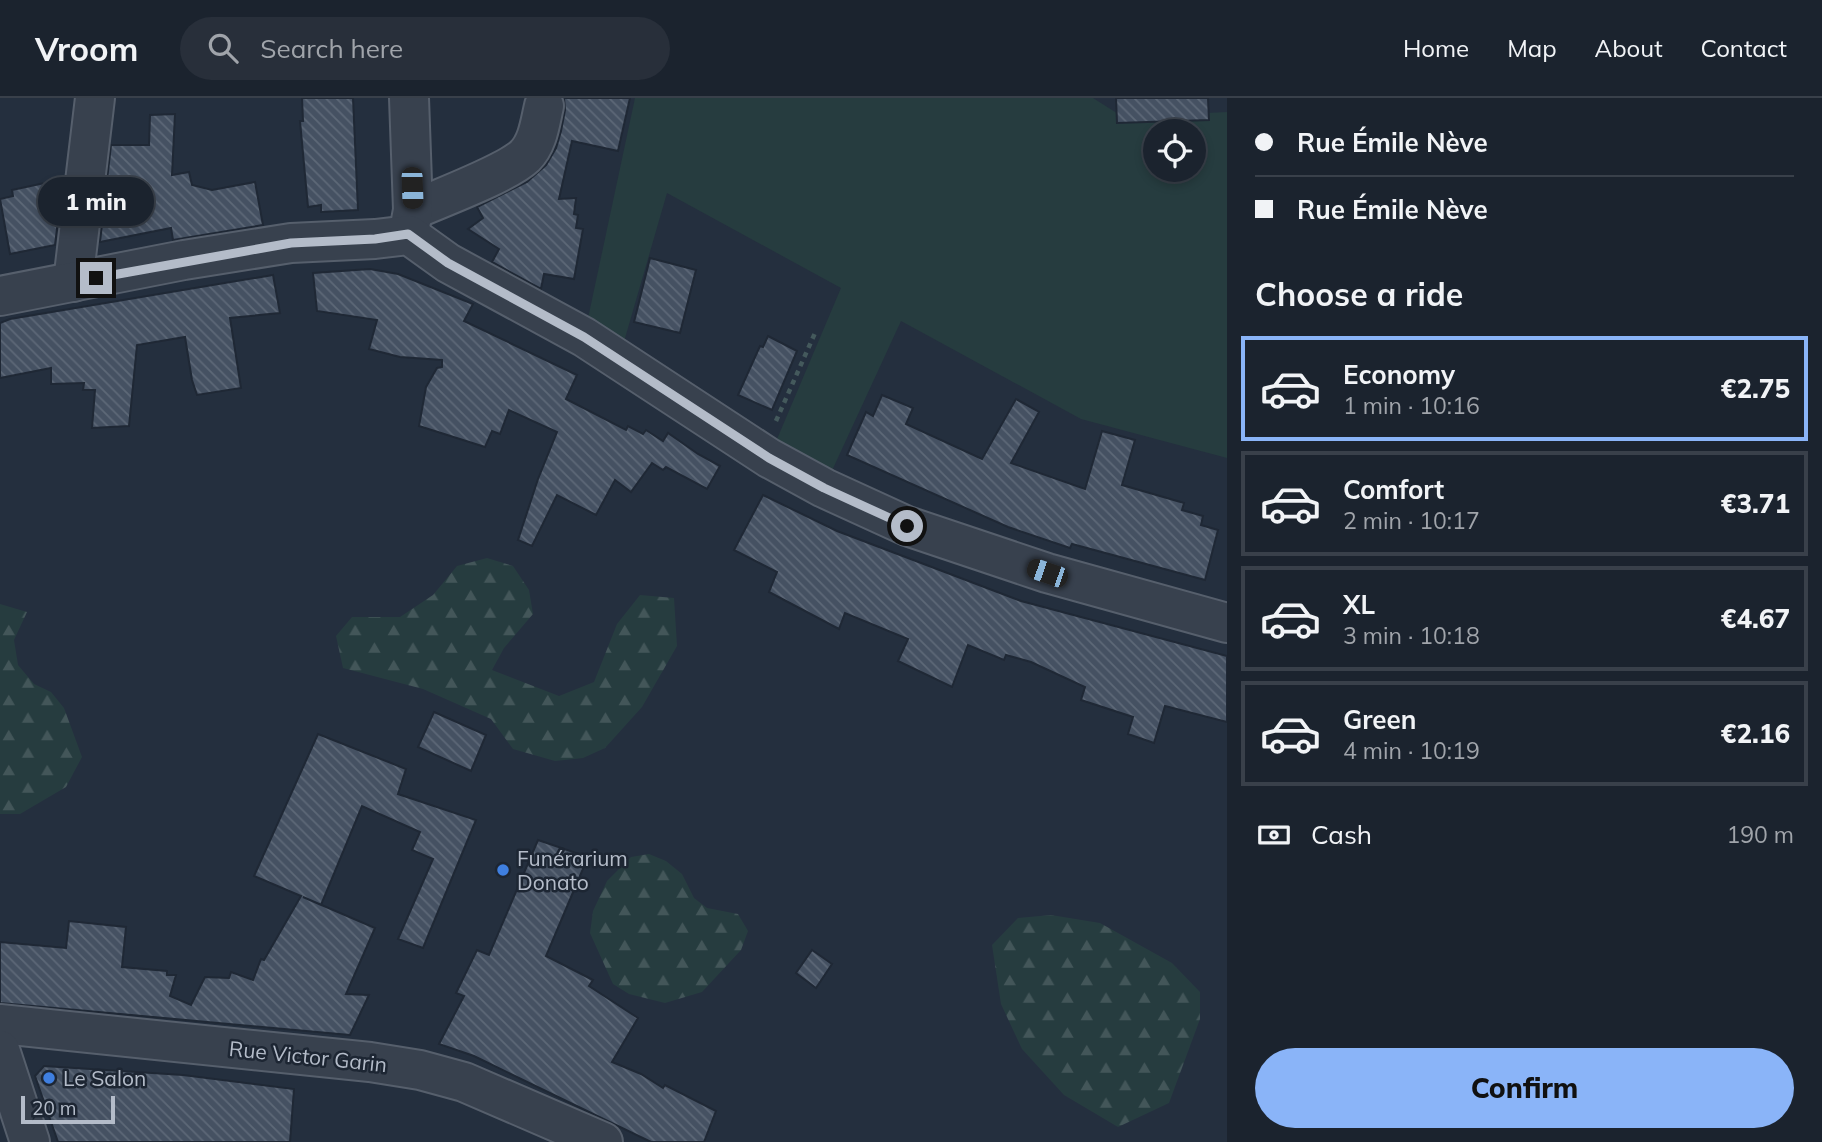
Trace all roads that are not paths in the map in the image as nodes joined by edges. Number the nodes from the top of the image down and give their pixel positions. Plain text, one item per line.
1 (95, 98) edge
2 (409, 98) edge
3 (544, 106) dead end
4 (411, 223) junction
5 (73, 282) junction
6 (0, 296) edge
7 (1227, 624) edge
8 (0, 1024) edge
9 (0, 1050) edge
10 (30, 1142) edge
11 (603, 1142) edge

1 - 5 street
2 - 4 street
3 - 4 street
4 - 5 street
4 - 7 street
5 - 6 street
8 - 11 street, Rue Victor Garin
9 - 10 street

